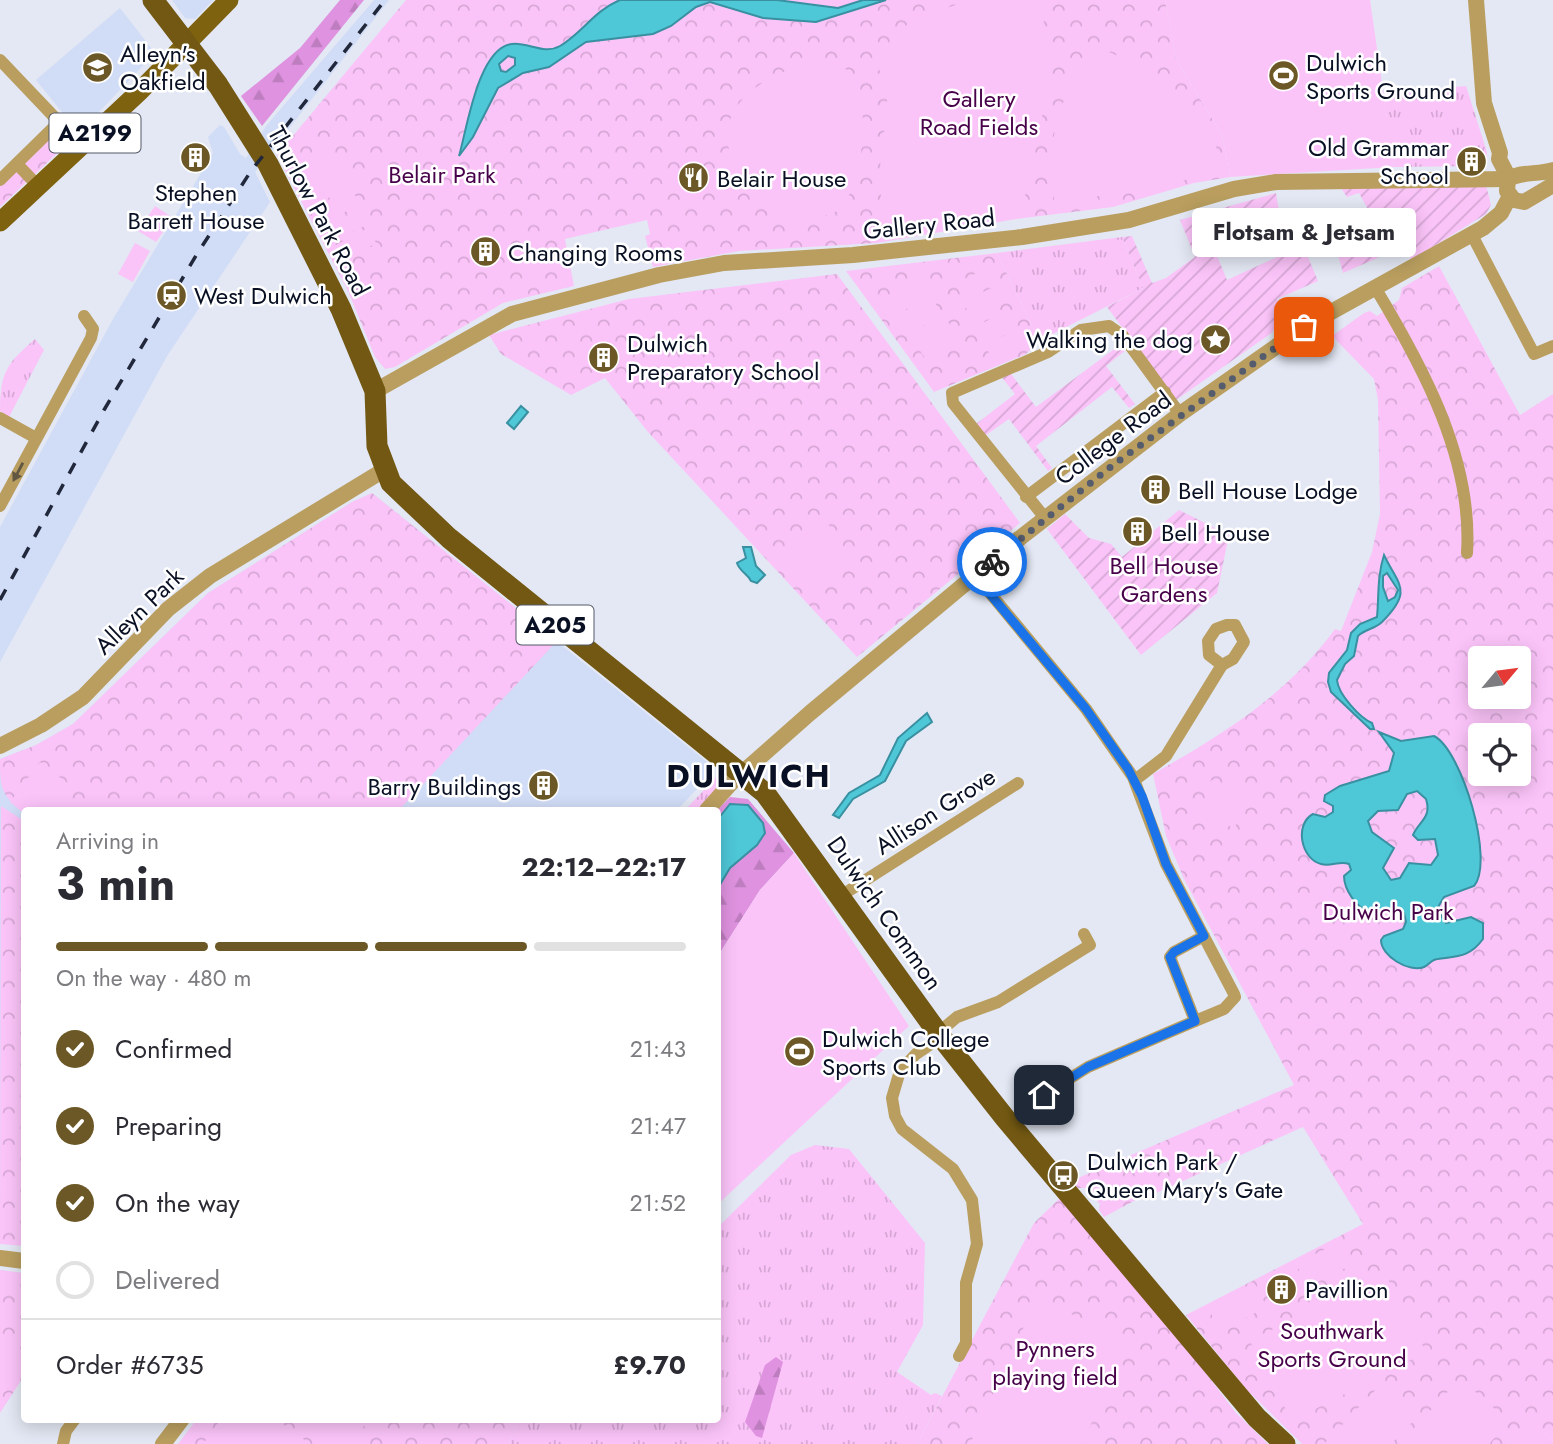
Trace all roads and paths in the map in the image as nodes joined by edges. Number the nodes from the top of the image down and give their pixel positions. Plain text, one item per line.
1 (153, 0) edge
2 (229, 0) edge
3 (1476, 0) edge
4 (187, 41) junction
5 (0, 60) edge
6 (17, 163) junction
7 (1512, 177) junction
8 (0, 180) edge
9 (1547, 180) edge
10 (39, 187) junction
11 (1517, 199) junction
12 (0, 222) edge
13 (1478, 232) junction
14 (1376, 289) junction
15 (84, 316) dead end
16 (1553, 346) edge
17 (375, 391) junction
18 (1165, 392) junction
19 (1181, 414) junction
20 (0, 418) edge
21 (36, 438) junction
22 (384, 470) junction
23 (1026, 498) junction
24 (0, 506) edge
25 (1045, 518) junction
26 (1466, 553) dead end
27 (975, 576) junction
28 (1222, 665) dead end
29 (0, 747) edge
30 (743, 773) junction
31 (1135, 780) junction
32 (1018, 783) dead end
33 (709, 807) edge
34 (839, 897) junction
35 (1084, 934) dead end
36 (1204, 936) junction
37 (1195, 1021) junction
38 (940, 1035) junction
39 (1021, 1108) dead end
40 (0, 1258) edge
41 (21, 1261) edge
42 (959, 1356) dead end
43 (72, 1423) edge
44 (179, 1423) edge
45 (63, 1444) edge
46 (163, 1444) edge
47 (1285, 1444) edge

1 - 4 highway, Thurlow Park Road / A205
2 - 4 main road, A2199
3 - 7 street
4 - 10 main road, A2199
4 - 17 highway, Thurlow Park Road / A205
5 - 6 street
6 - 8 street
6 - 10 street
7 - 9 street, Gallery Road
7 - 11 street
7 - 17 street, Gallery Road
9 - 11 street
10 - 12 main road, A2199
11 - 13 street, College Road
13 - 14 street, College Road
13 - 16 street
14 - 19 street, College Road
14 - 26 street
15 - 21 street
17 - 22 highway, Thurlow Park Road / A205
18 - 19 street
18 - 23 street
18 - 23 street
19 - 25 street, College Road
20 - 21 street
21 -> 24 street
22 - 29 street, Alleyn Park
22 - 30 highway, Dulwich Common / A205
23 - 25 street
25 - 27 street, College Road
27 - 30 street, College Road
27 - 31 street
28 - 31 street
30 - 33 street, College Road
30 - 34 highway, Dulwich Common / A205
31 - 36 street
32 - 34 street, Allison Grove
34 - 38 highway, Dulwich Common / A205
35 - 38 street
36 - 37 street
36 - 37 street
37 - 39 street
38 - 42 street
38 - 47 highway, Dulwich Common / A205
40 - 41 street
43 - 45 street
44 - 46 street

